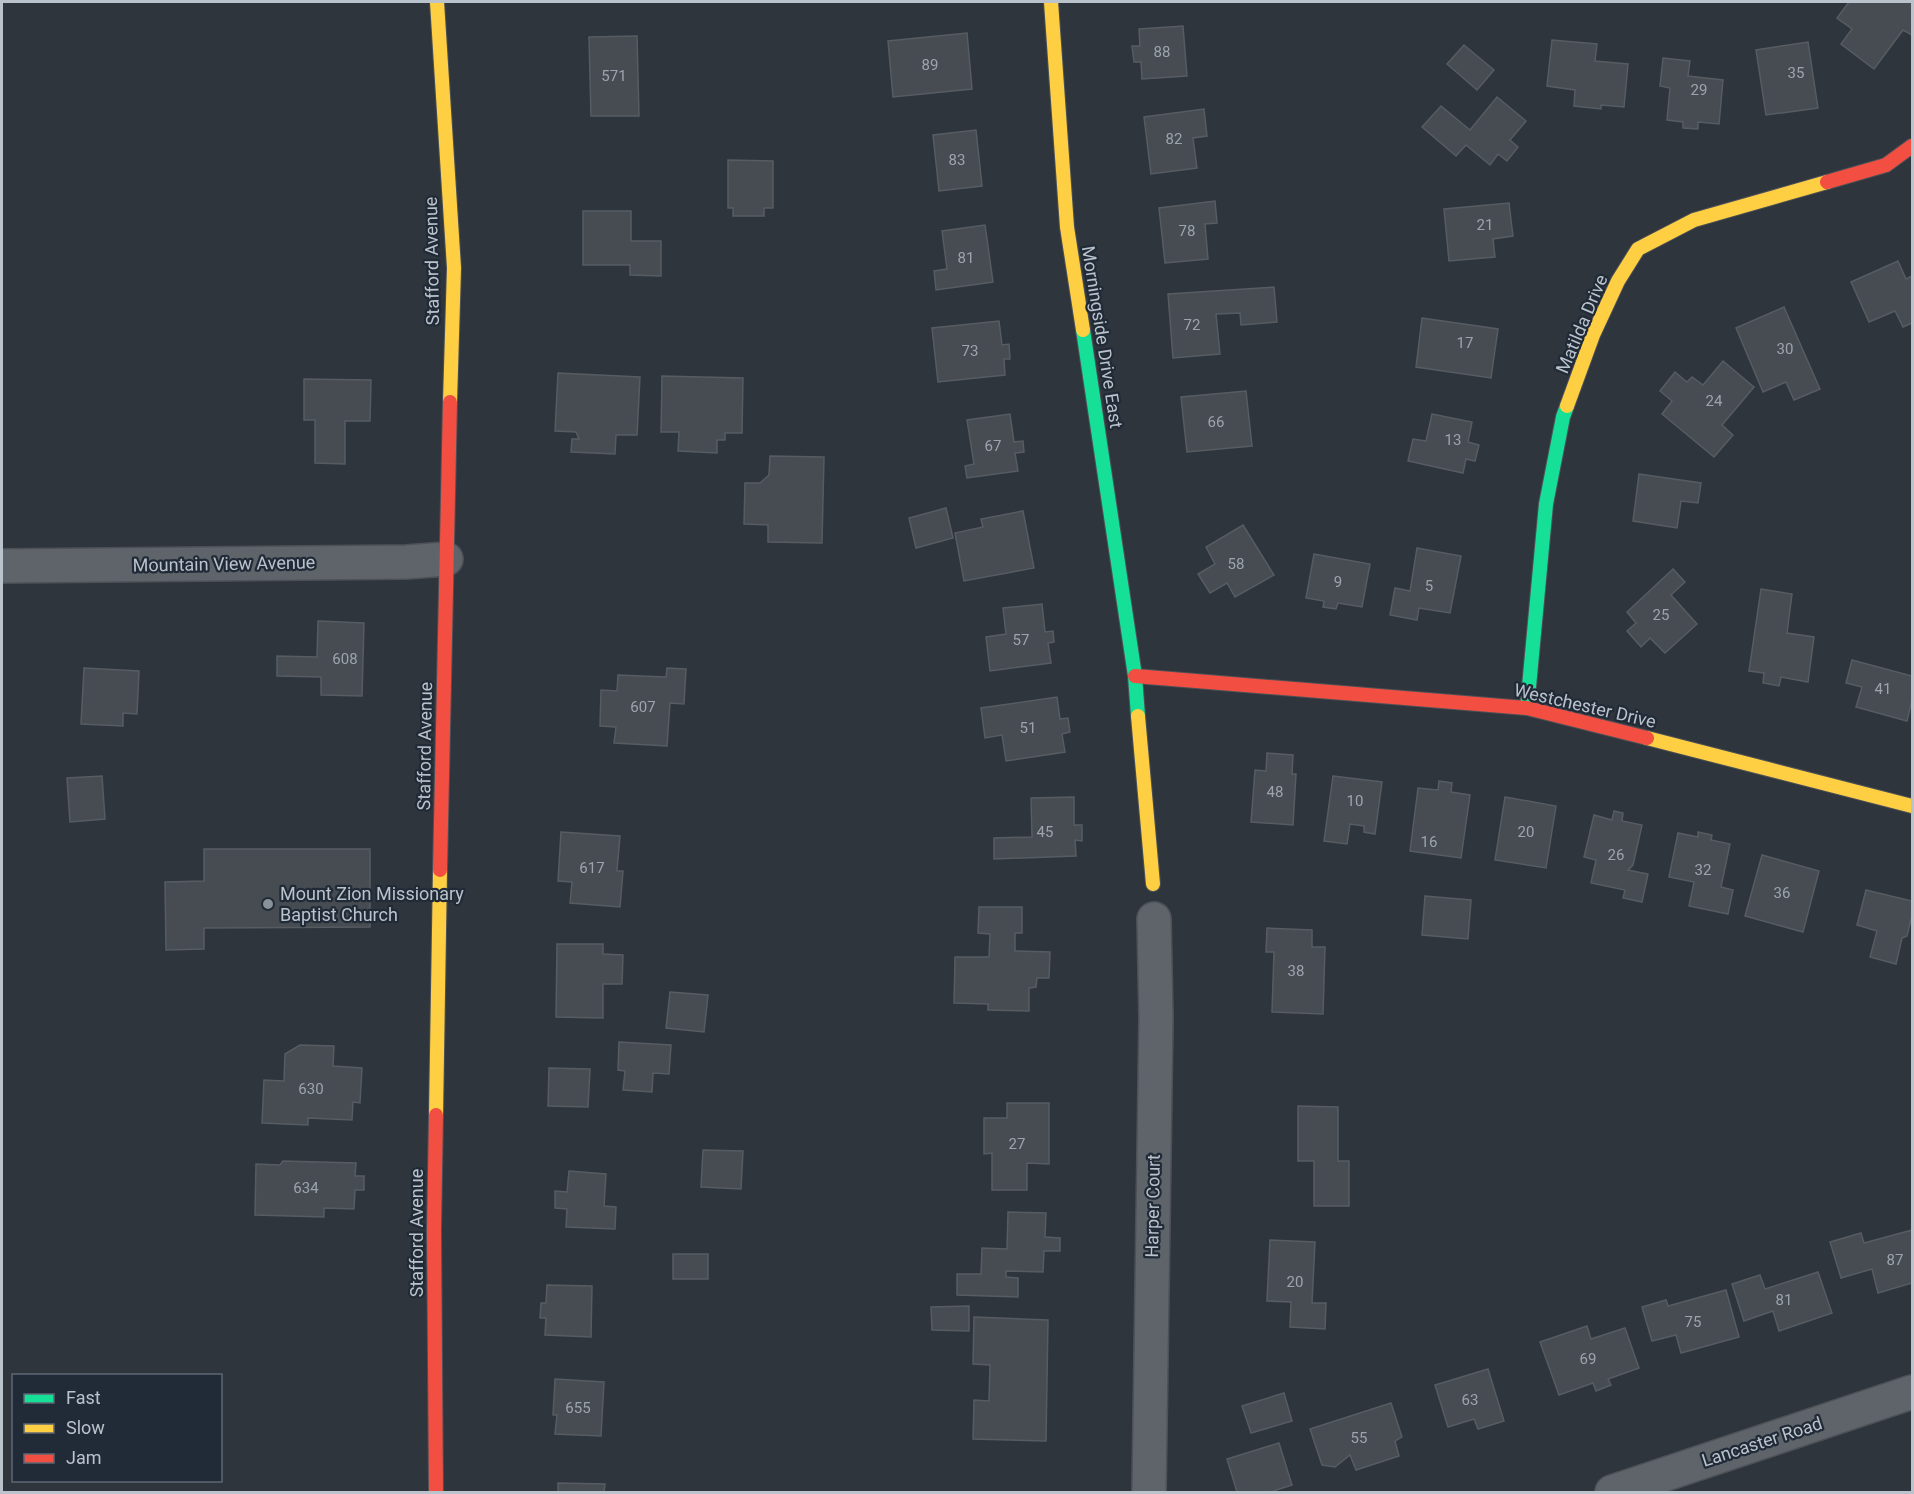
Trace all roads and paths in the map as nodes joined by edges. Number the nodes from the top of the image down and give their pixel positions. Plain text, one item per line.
1 (437, 2) edge
2 (1051, 2) edge
3 (1912, 146) edge
4 (446, 559) junction
5 (2, 566) edge
6 (1135, 676) junction
7 (1527, 708) junction
8 (1912, 806) edge
9 (1153, 884) dead end
10 (1154, 919) dead end
11 (1912, 1392) edge
12 (436, 1492) edge
13 (1149, 1492) edge
14 (1612, 1492) edge

1 - 4 street, Stafford Avenue
2 - 6 street, Morningside Drive East
3 - 7 street, Matilda Drive
4 - 5 street, Mountain View Avenue
4 - 12 street, Stafford Avenue
6 - 7 street, Westchester Drive
6 - 9 street
7 - 8 street, Westchester Drive
10 - 13 street, Harper Court
11 - 14 street, Lancaster Road

